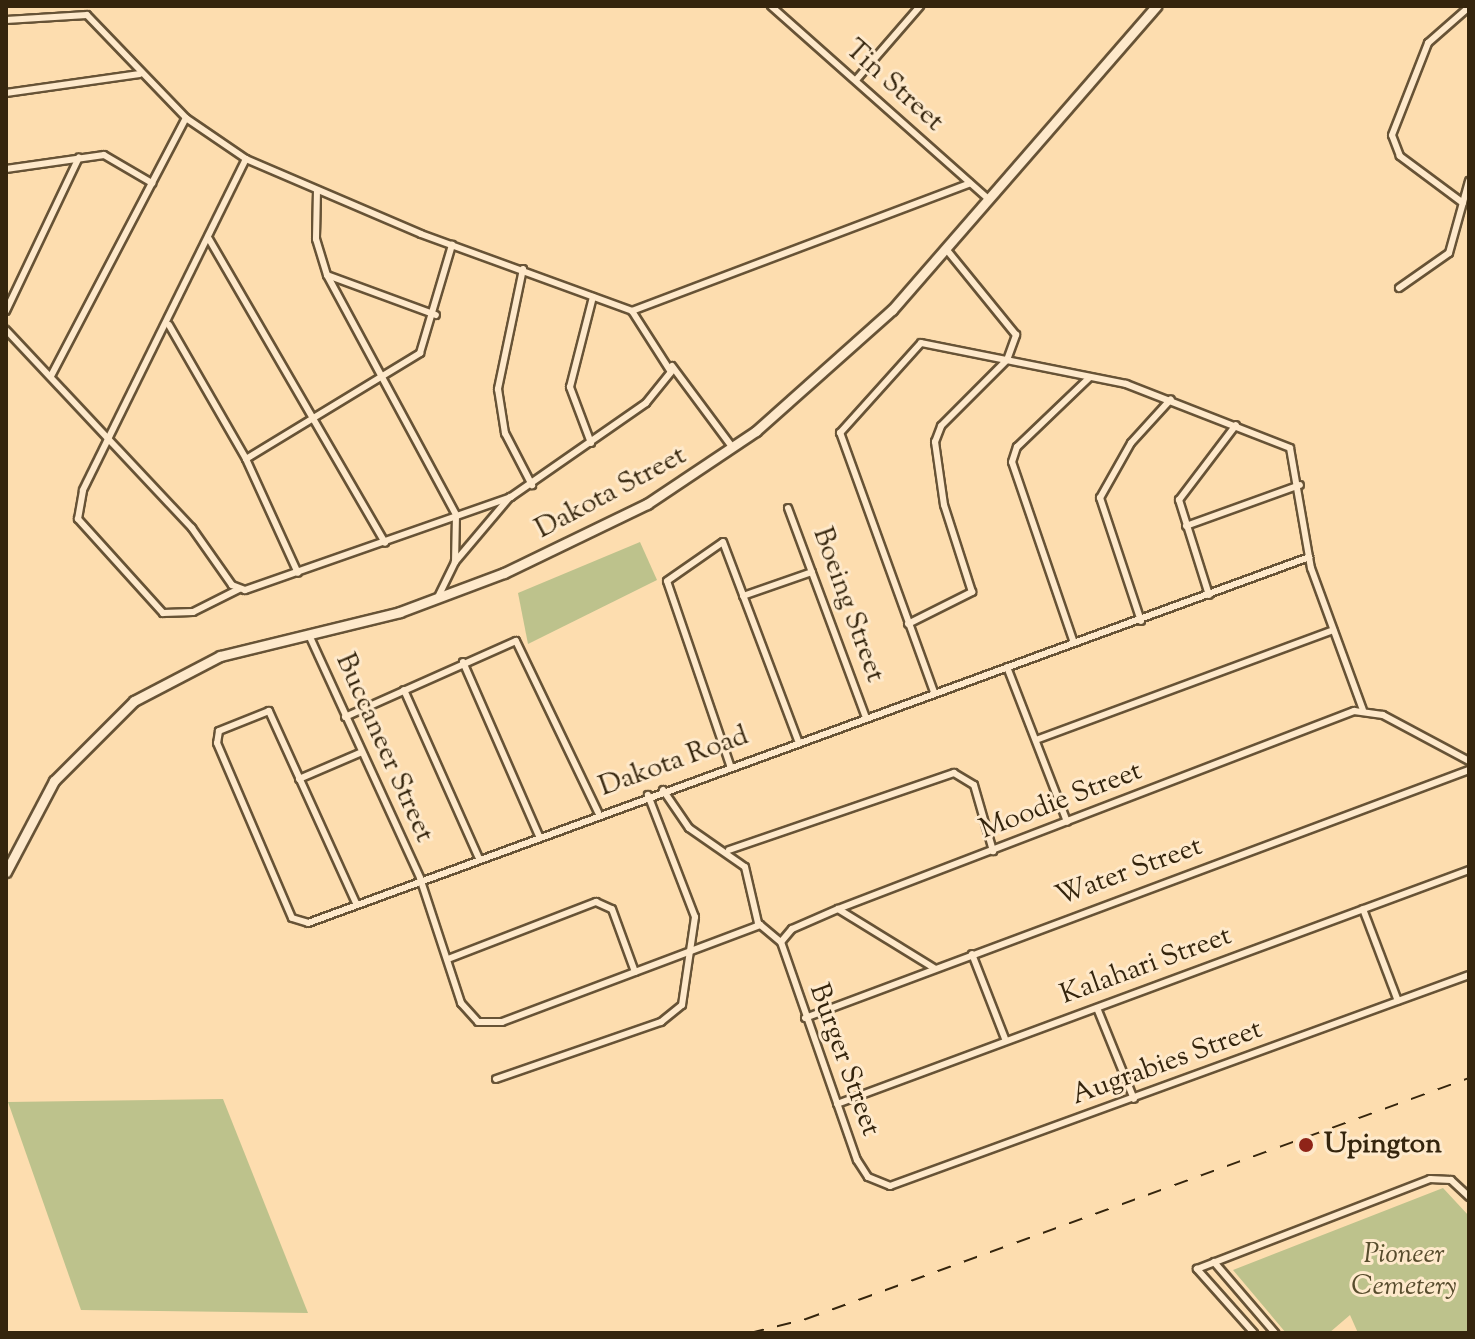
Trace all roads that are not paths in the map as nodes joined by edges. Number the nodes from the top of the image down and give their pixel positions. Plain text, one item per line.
1 (771, 6) edge
2 (920, 6) edge
3 (1156, 6) edge
4 (1469, 7) edge
5 (6, 20) edge
6 (140, 74) junction
7 (856, 80) junction
8 (6, 93) edge
9 (186, 118) junction
10 (79, 157) junction
11 (246, 159) junction
12 (6, 169) edge
13 (1469, 181) edge
14 (152, 183) junction
15 (970, 183) junction
16 (317, 190) junction
17 (987, 198) junction
18 (1463, 203) junction
19 (209, 239) junction
20 (452, 245) junction
21 (946, 249) junction
22 (523, 269) junction
23 (327, 275) junction
24 (1399, 288) dead end
25 (593, 297) junction
26 (6, 311) edge
27 (632, 311) junction
28 (436, 315) junction
29 (169, 325) junction
30 (6, 330) edge
31 (1007, 360) junction
32 (672, 366) junction
33 (51, 376) junction
34 (1090, 377) junction
35 (383, 378) junction
36 (1171, 399) junction
37 (313, 419) junction
38 (1236, 425) junction
39 (109, 438) junction
40 (591, 443) junction
41 (733, 448) junction
42 (246, 459) junction
43 (532, 485) junction
44 (1300, 485) junction
45 (511, 497) junction
46 (788, 508) dead end
47 (456, 515) junction
48 (1186, 526) junction
49 (385, 543) junction
50 (1309, 557) junction
51 (455, 562) junction
52 (812, 572) junction
53 (298, 573) junction
54 (239, 589) junction
55 (1209, 595) junction
56 (743, 596) junction
57 (437, 600) junction
58 (1141, 621) junction
59 (908, 624) junction
60 (1333, 630) junction
61 (309, 635) junction
62 (1074, 643) junction
63 (463, 662) junction
64 (1007, 667) junction
65 (404, 690) junction
66 (934, 692) junction
67 (1363, 710) junction
68 (345, 717) junction
69 (866, 718) junction
70 (1036, 740) junction
71 (798, 741) junction
72 (360, 753) junction
73 (1469, 761) edge
74 (730, 765) junction
75 (1469, 770) edge
76 (299, 779) junction
77 (663, 790) junction
78 (648, 795) junction
79 (598, 812) junction
80 (1067, 822) junction
81 (538, 834) junction
82 (729, 850) junction
83 (993, 851) junction
84 (478, 856) junction
85 (1469, 870) edge
86 (6, 872) edge
87 (420, 878) junction
88 (356, 903) junction
89 (838, 909) junction
90 (1363, 909) junction
91 (760, 925) junction
92 (781, 942) junction
93 (691, 948) junction
94 (972, 954) junction
95 (448, 959) junction
96 (934, 968) junction
97 (635, 972) junction
98 (1469, 975) edge
99 (1398, 1001) junction
100 (1097, 1008) junction
101 (805, 1018) junction
102 (1006, 1041) junction
103 (496, 1079) dead end
104 (1134, 1099) junction
105 (837, 1104) junction
106 (879, 1184) joint
107 (1469, 1197) edge
108 (1214, 1262) junction
109 (1254, 1333) edge
110 (1275, 1333) edge

1 - 7 street, Tin Street
2 - 7 street
3 - 17 street, Dakota Street
4 - 18 street
5 - 6 street
6 - 8 street
6 - 9 street
7 - 15 street, Tin Street
9 - 11 street
9 - 14 street
10 - 12 street
10 - 14 street
10 - 26 street
11 - 16 street
11 - 19 street
13 - 18 street
14 - 33 street
15 - 17 street, Tin Street
15 - 27 street
16 - 20 street
16 - 23 street
17 - 21 street, Dakota Street
18 - 24 street
19 - 29 street
19 - 37 street
20 - 22 street
20 - 28 street
21 - 31 street
21 - 41 street, Dakota Street
22 - 25 street
22 - 43 street
23 - 28 street
23 - 35 street
25 - 27 street
25 - 40 street
27 - 32 street
28 - 35 street
29 - 39 street
29 - 42 street
30 - 33 street
31 - 34 street
31 - 59 street
31 - 59 street
32 - 40 street
32 - 41 street
33 - 39 street
34 - 36 street
34 - 62 street
35 - 37 street
35 - 47 street
36 - 38 street
36 - 58 street
37 - 42 street
37 - 49 street
38 - 44 street
38 - 48 street
39 - 54 street
39 - 54 street
40 - 43 street
41 - 57 street, Dakota Street
42 - 53 street
43 - 45 street
44 - 48 street
44 - 50 street
45 - 47 street
45 - 51 street
46 - 52 street, Boeing Street
47 - 49 street
47 - 51 street
48 - 55 street
49 - 53 street
50 - 55 street, Dakota Road
50 - 60 street
51 - 57 street
52 - 56 street
52 - 69 street, Boeing Street
53 - 54 street
55 - 58 street, Dakota Road
56 - 71 street
56 - 74 street
57 - 61 street, Dakota Street
58 - 62 street, Dakota Road
59 - 66 street
60 - 67 street
60 - 70 street
61 - 68 street, Buccaneer Street
61 - 86 street, Dakota Street
62 - 64 street, Dakota Road
63 - 65 street
63 - 79 street
63 - 81 street
64 - 66 street, Dakota Road
64 - 70 street
65 - 68 street
65 - 84 street
66 - 69 street, Dakota Road
67 - 73 street
67 - 80 street, Moodie Street
68 - 72 street, Buccaneer Street
69 - 71 street, Dakota Road
70 - 80 street
71 - 74 street, Dakota Road
72 - 76 street
72 - 87 street, Buccaneer Street
74 - 77 street, Dakota Road
75 - 94 street, Water Street
76 - 88 street
76 - 88 street, Dakota Road
77 - 78 street, Dakota Road
77 - 82 street
78 - 79 street, Dakota Road
78 - 93 street
79 - 81 street, Dakota Road
80 - 83 street, Moodie Street
81 - 84 street, Dakota Road
82 - 83 street
82 - 91 street
83 - 89 street, Moodie Street
84 - 87 street, Dakota Road
85 - 90 street, Kalahari Street
87 - 88 street, Dakota Road
87 - 95 street, Buccaneer Street
89 - 92 street, Moodie Street
89 - 96 street
90 - 99 street
90 - 100 street, Kalahari Street
91 - 92 street
91 - 93 street
92 - 101 street, Burger Street
93 - 97 street
93 - 103 street
94 - 96 street, Water Street
94 - 102 street
95 - 97 street, Buccaneer Street
95 - 97 street
96 - 101 street, Water Street
98 - 99 street, Augrabies Street
99 - 104 street, Augrabies Street
100 - 102 street, Kalahari Street
100 - 104 street
101 - 105 street, Burger Street
102 - 105 street, Kalahari Street
104 - 106 street, Augrabies Street
105 - 106 street, Burger Street
107 - 108 street
108 - 109 street
108 - 110 street

